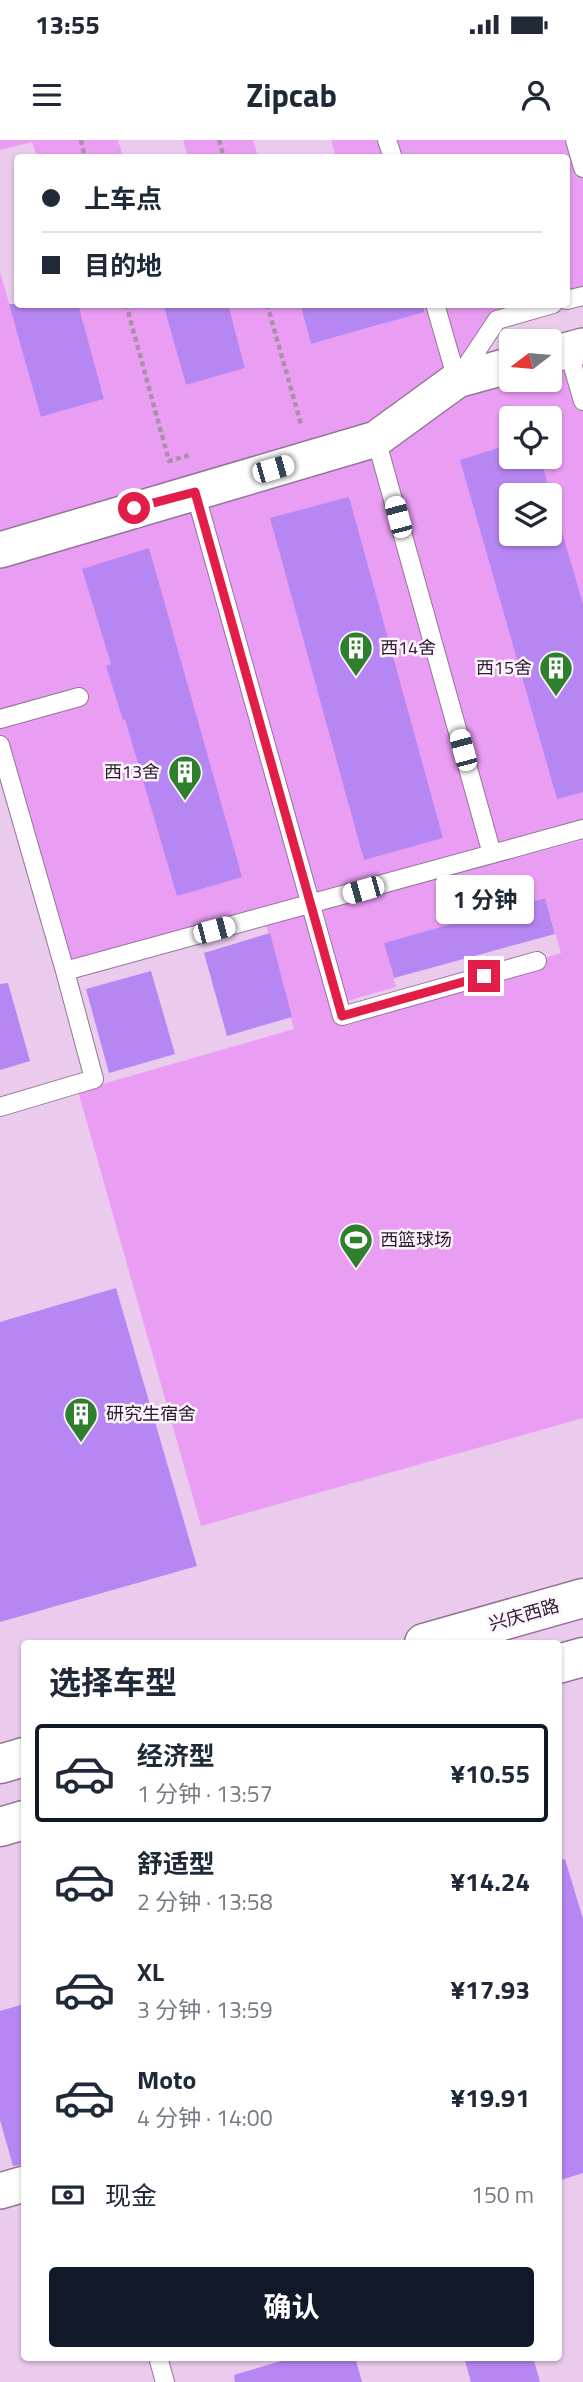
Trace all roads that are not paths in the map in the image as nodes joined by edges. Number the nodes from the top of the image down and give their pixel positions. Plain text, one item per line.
1 (575, 140) edge
2 (583, 168) edge
3 (436, 308) edge
4 (538, 308) edge
5 (567, 350) edge
6 (499, 369) edge
7 (457, 380) junction
8 (583, 401) edge
9 (376, 439) junction
10 (195, 492) junction
11 (0, 550) edge
12 (79, 696) dead end
13 (0, 719) edge
14 (0, 745) edge
15 (583, 829) edge
16 (492, 854) junction
17 (311, 904) junction
18 (537, 961) dead end
19 (65, 971) junction
20 (0, 1107) edge
21 (583, 1598) edge
22 (435, 1640) edge
23 (583, 1657) edge
24 (562, 1663) edge
25 (21, 1758) edge
26 (0, 1764) edge
27 (21, 1821) edge
28 (0, 1827) edge
29 (21, 2185) edge
30 (0, 2191) edge
31 (159, 2361) edge
32 (165, 2382) edge

1 - 2 lane
3 - 7 lane
4 - 7 lane
5 - 8 lane
6 - 7 street
7 - 9 street
9 - 10 street
9 - 16 lane
10 - 11 street
10 - 17 lane
12 - 13 lane
14 - 19 lane
15 - 16 lane
16 - 17 lane
17 - 18 lane
17 - 19 lane
19 - 20 lane
21 - 22 main road, 兴庆西路
23 - 24 main road
25 - 26 main road
27 - 28 main road
29 - 30 street
31 - 32 lane

